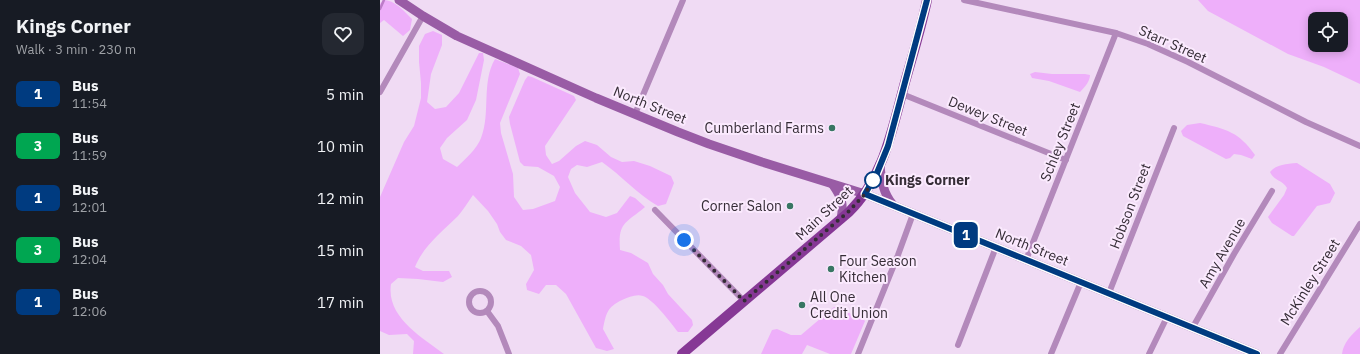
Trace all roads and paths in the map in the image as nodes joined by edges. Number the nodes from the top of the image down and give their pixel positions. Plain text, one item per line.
1 (400, 0) edge
2 (683, 0) edge
3 (927, 0) edge
4 (964, 0) edge
5 (423, 16) junction
6 (1116, 33) junction
7 (380, 92) edge
8 (902, 94) junction
9 (635, 114) junction
10 (1174, 128) dead end
11 (1360, 146) edge
12 (1066, 160) junction
13 (880, 164) junction
14 (833, 185) junction
15 (1272, 191) dead end
16 (865, 194) junction
17 (894, 206) junction
18 (655, 210) dead end
19 (913, 214) junction
20 (841, 219) junction
21 (1360, 224) edge
22 (996, 247) junction
23 (1026, 260) junction
24 (1081, 282) junction
25 (1109, 293) junction
26 (744, 301) junction
27 (486, 310) dead end
28 (1167, 317) junction
29 (1193, 327) junction
30 (958, 345) dead end
31 (509, 354) edge
32 (682, 354) edge
33 (858, 354) edge
34 (1051, 354) edge
35 (1149, 354) edge
36 (1257, 354) edge
37 (1280, 354) edge

1 - 5 street, North Street
2 - 9 street
3 - 8 main road, Main Street
4 - 6 street, Starr Street
5 - 7 street
5 - 9 street, North Street
6 - 11 street, Starr Street
6 - 12 street, Schley Street
8 - 12 street, Dewey Street
8 - 13 main road, Main Street
9 - 14 street, North Street
10 - 25 street, Hobson Street
12 - 23 street, Schley Street
13 - 16 main road, Main Street
13 - 17 street
14 - 16 street, North Street
14 - 20 street
15 - 29 street, Amy Avenue
16 - 17 street, North Street
16 - 20 main road, Main Street
17 - 19 street, North Street
18 - 26 street
19 - 22 street, North Street
19 - 33 street
20 - 26 main road, Main Street
21 - 37 street, McKinley Street
22 - 23 street, North Street
22 - 30 street
23 - 24 street, North Street
24 - 25 street, North Street
24 - 34 street
25 - 28 street, North Street
26 - 32 main road, Main Street
27 - 31 street
28 - 29 street, North Street
28 - 35 street
29 - 36 street, North Street

